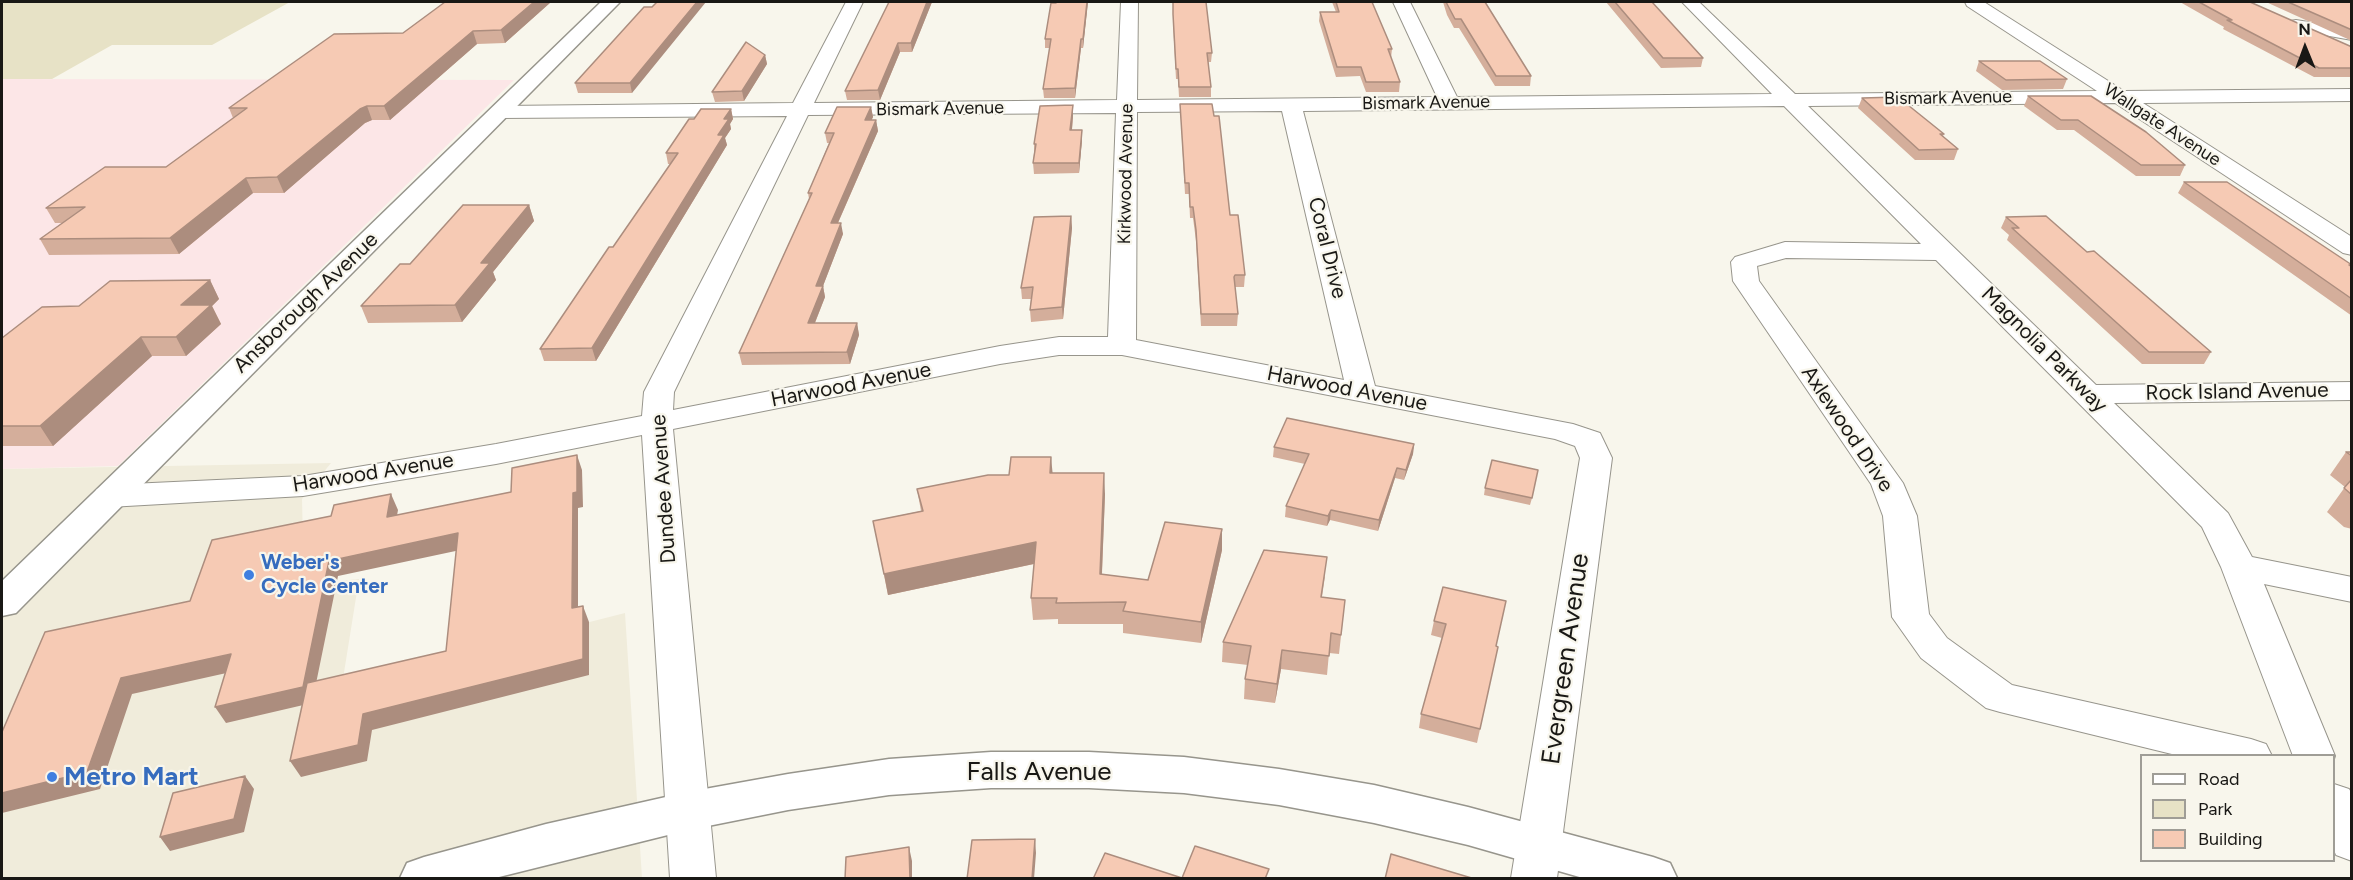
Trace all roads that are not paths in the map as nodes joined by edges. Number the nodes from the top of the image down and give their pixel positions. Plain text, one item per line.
1 (611, 2) edge
2 (854, 2) edge
3 (1129, 2) edge
4 (1401, 2) edge
5 (1690, 2) edge
6 (1973, 2) edge
7 (2278, 15) edge
8 (2296, 25) junction
9 (2352, 35) edge
10 (2352, 52) edge
11 (2352, 95) edge
12 (2119, 97) junction
13 (1789, 100) junction
14 (1450, 103) junction
15 (1291, 105) junction
16 (1127, 106) junction
17 (800, 110) junction
18 (501, 112) junction
19 (2352, 248) edge
20 (1945, 252) junction
21 (1122, 346) junction
22 (2352, 391) edge
23 (1362, 392) junction
24 (2087, 394) junction
25 (657, 423) junction
26 (1589, 440) joint
27 (109, 496) junction
28 (2239, 567) junction
29 (2352, 590) edge
30 (2, 603) edge
31 (2242, 754) edge
32 (2313, 754) edge
33 (2335, 804) edge
34 (688, 811) junction
35 (2352, 842) edge
36 (1536, 862) edge
37 (424, 879) edge
38 (693, 879) edge
39 (1653, 879) edge

1 - 18 main road, Ansborough Avenue
2 - 17 street, Dundee Avenue
3 - 16 street, Kirkwood Avenue
4 - 14 street
5 - 13 street, Magnolia Parkway
6 - 12 street, Wallgate Avenue
7 - 8 street
8 - 9 street
8 - 10 street
11 - 12 street, Bismark Avenue
12 - 13 street, Bismark Avenue
12 - 19 street, Wallgate Avenue
13 - 14 street, Bismark Avenue
13 - 20 street, Magnolia Parkway
14 - 15 street, Bismark Avenue
15 - 16 street, Bismark Avenue
15 - 23 street, Coral Drive
16 - 17 street, Bismark Avenue
16 - 21 street, Kirkwood Avenue
17 - 18 street, Bismark Avenue
17 - 25 street, Dundee Avenue
18 - 27 main road, Ansborough Avenue
20 - 24 street, Magnolia Parkway
20 - 31 street, Axlewood Drive
21 - 23 street, Harwood Avenue
21 - 25 street, Harwood Avenue
22 - 24 street, Rock Island Avenue
23 - 26 street, Harwood Avenue
24 - 28 street, Magnolia Parkway
25 - 27 street, Harwood Avenue
25 - 34 street, Dundee Avenue
26 - 36 street, Evergreen Avenue
27 - 30 main road, Ansborough Avenue
28 - 29 street
28 - 32 street, Magnolia Parkway
33 - 35 street
34 - 36 main road, Falls Avenue
34 - 37 main road, Falls Avenue
34 - 38 street, Dundee Avenue
36 - 39 main road, Falls Avenue

